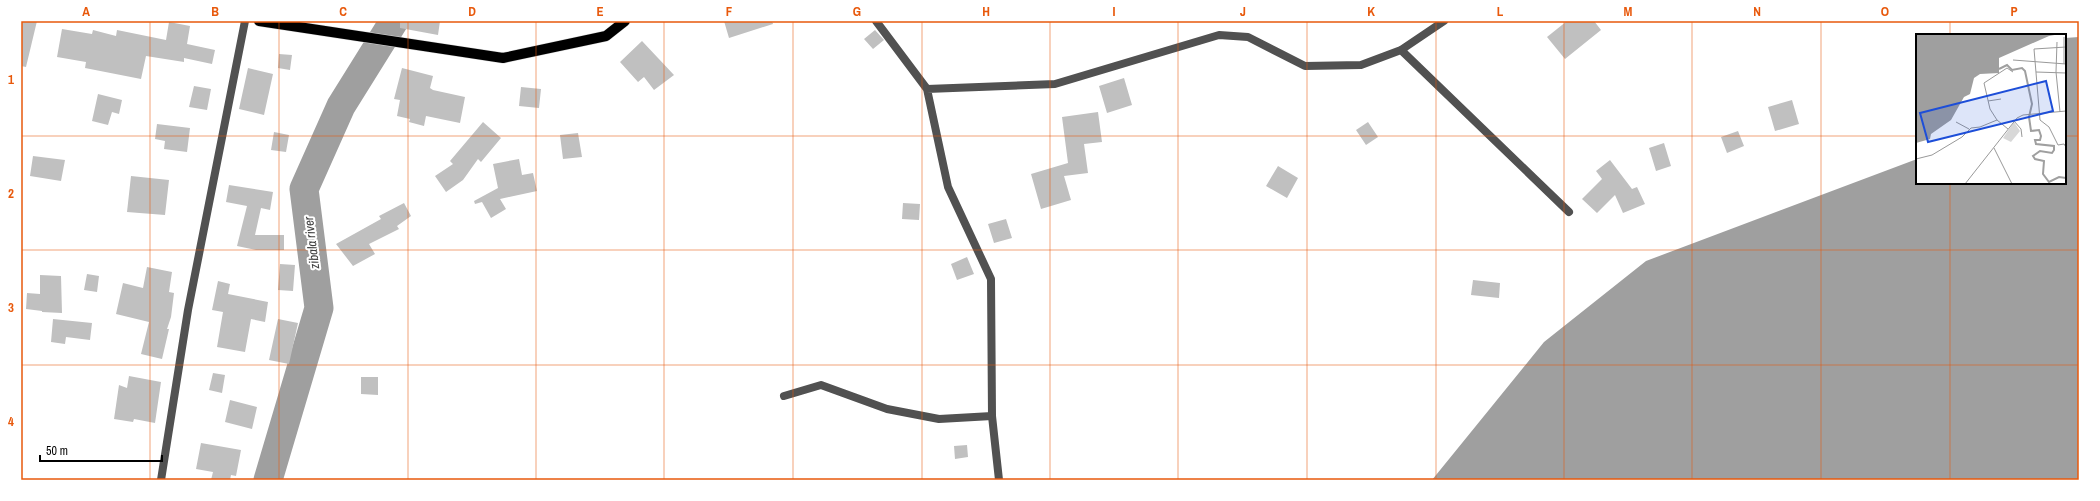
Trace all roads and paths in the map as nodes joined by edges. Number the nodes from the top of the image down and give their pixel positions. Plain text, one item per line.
1 (245, 21) edge
2 (259, 21) edge
3 (625, 21) edge
4 (876, 21) edge
5 (1444, 21) edge
6 (1401, 50) junction
7 (927, 89) junction
8 (1569, 212) dead end
9 (784, 396) dead end
10 (992, 416) junction
11 (161, 480) edge
12 (999, 480) edge

1 - 11 street
2 - 3 main road
4 - 7 street
5 - 6 street
6 - 7 street
6 - 8 street
7 - 10 street
9 - 10 street
10 - 12 street

